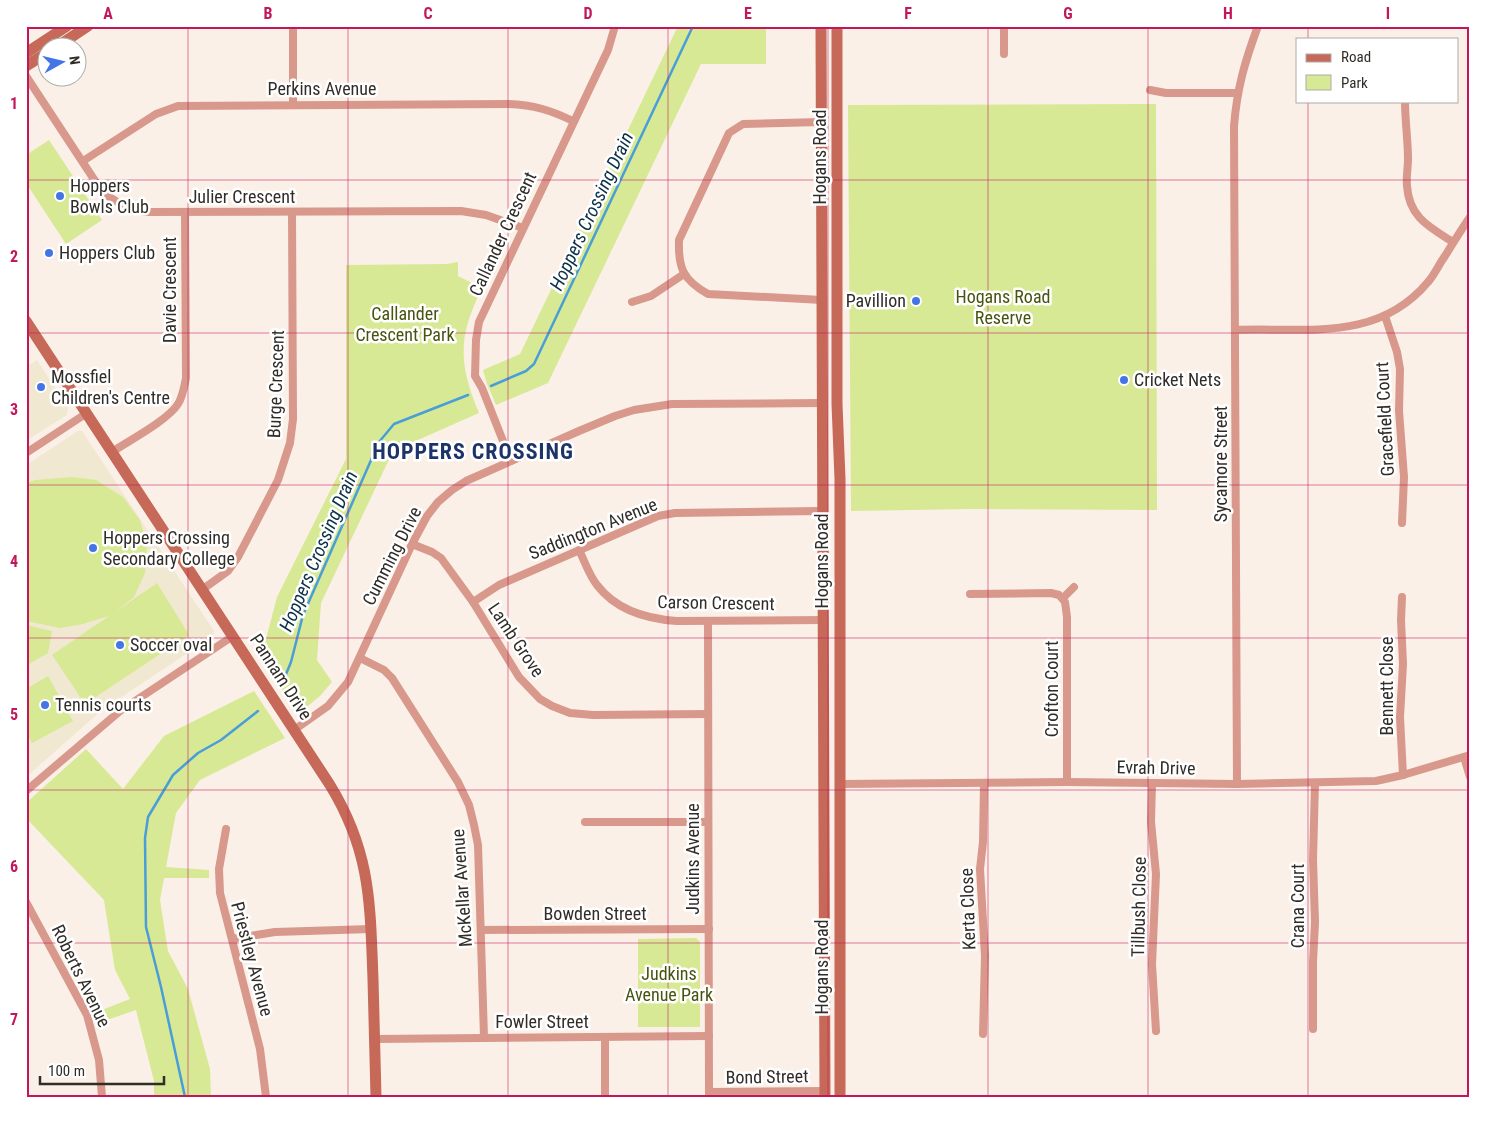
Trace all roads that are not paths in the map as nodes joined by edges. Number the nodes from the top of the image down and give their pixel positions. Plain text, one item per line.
1 (67, 26) edge
2 (88, 26) edge
3 (293, 26) edge
4 (615, 26) edge
5 (821, 26) edge
6 (837, 26) edge
7 (1004, 26) edge
8 (1258, 26) edge
9 (70, 38) edge
10 (26, 53) edge
11 (1004, 54) dead end
12 (38, 58) edge
13 (26, 66) edge
14 (26, 76) edge
15 (1150, 90) dead end
16 (1237, 93) junction
17 (1405, 102) edge
18 (293, 104) junction
19 (573, 121) junction
20 (821, 122) junction
21 (83, 161) junction
22 (185, 212) junction
23 (292, 212) junction
24 (1470, 217) edge
25 (523, 228) junction
26 (1453, 242) junction
27 (684, 274) junction
28 (822, 300) junction
29 (632, 302) dead end
30 (1386, 316) junction
31 (26, 321) edge
32 (1235, 330) junction
33 (822, 403) junction
34 (837, 404) junction
35 (87, 413) junction
36 (112, 452) junction
37 (26, 453) edge
38 (511, 460) junction
39 (840, 480) junction
40 (823, 486) junction
41 (822, 511) junction
42 (1402, 522) dead end
43 (412, 544) junction
44 (579, 550) junction
45 (1074, 587) dead end
46 (203, 589) junction
47 (970, 594) dead end
48 (1402, 597) dead end
49 (1063, 598) junction
50 (473, 602) junction
51 (823, 620) junction
52 (708, 621) junction
53 (233, 636) junction
54 (360, 658) junction
55 (707, 714) junction
56 (294, 730) junction
57 (1467, 756) edge
58 (1404, 775) junction
59 (1470, 777) edge
60 (1066, 782) junction
61 (1152, 783) junction
62 (1315, 783) junction
63 (839, 784) junction
64 (984, 784) junction
65 (1237, 784) junction
66 (824, 785) junction
67 (26, 791) edge
68 (585, 822) dead end
69 (708, 822) junction
70 (226, 829) dead end
71 (26, 902) edge
72 (371, 929) junction
73 (709, 929) junction
74 (481, 930) junction
75 (232, 939) junction
76 (1313, 1029) dead end
77 (1156, 1031) dead end
78 (983, 1034) dead end
79 (709, 1036) junction
80 (484, 1037) junction
81 (606, 1037) junction
82 (374, 1038) junction
83 (825, 1094) edge
84 (709, 1095) edge
85 (102, 1097) edge
86 (266, 1097) edge
87 (376, 1097) edge
88 (605, 1097) edge
89 (840, 1097) edge

1 - 10 street
2 - 9 street
3 - 18 street
4 - 19 street, Callander Crescent
5 - 20 street, Hogans Road
6 - 34 street, Hogans Road
7 - 11 street
8 - 16 street, Sycamore Street
12 - 13 street
14 - 21 street, Julier Crescent
15 - 16 street
16 - 32 street, Sycamore Street
17 - 26 street
18 - 19 street, Perkins Avenue
18 - 21 street, Perkins Avenue
19 - 25 street, Callander Crescent
20 - 27 street
20 - 28 street, Hogans Road
21 - 22 street, Julier Crescent
22 - 23 street, Julier Crescent
22 - 36 street, Davie Crescent
23 - 25 street, Julier Crescent
23 - 46 street, Burge Crescent
24 - 26 street
25 - 38 street, Callander Crescent
26 - 30 street
27 - 28 street
27 - 29 street
28 - 33 street, Hogans Road
30 - 32 street
30 - 42 street, Gracefield Court
31 - 35 street, Pannam Drive
32 - 65 street, Sycamore Street
33 - 34 street
33 - 38 street, Cumming Drive
33 - 40 street, Hogans Road
34 - 39 street, Hogans Road
35 - 36 street, Pannam Drive
35 - 37 street
36 - 46 street, Pannam Drive
38 - 43 street, Cumming Drive
39 - 40 street
39 - 63 street, Hogans Road
40 - 41 street, Hogans Road
41 - 44 street, Saddington Avenue
41 - 51 street, Hogans Road
43 - 50 street, Lamb Grove
43 - 54 street, Cumming Drive
44 - 50 street, Saddington Avenue
44 - 52 street, Carson Crescent
45 - 49 street
46 - 53 street, Pannam Drive
47 - 49 street
48 - 58 street, Bennett Close
49 - 60 street, Crofton Court
50 - 55 street, Lamb Grove
51 - 52 street, Carson Crescent
51 - 66 street, Hogans Road
52 - 55 street, Judkins Avenue
53 - 56 street, Pannam Drive
53 - 67 street
54 - 56 street, Cumming Drive
54 - 74 street, McKellar Avenue
55 - 69 street, Judkins Avenue
56 - 72 street, Pannam Drive
57 - 58 street, Evrah Drive
57 - 59 street
58 - 62 street, Evrah Drive
60 - 61 street, Evrah Drive
60 - 64 street, Evrah Drive
61 - 65 street, Evrah Drive
61 - 77 street, Tillbush Close
62 - 65 street, Evrah Drive
62 - 76 street, Crana Court
63 - 64 street, Evrah Drive
63 - 66 street
63 - 89 street, Hogans Road
64 - 78 street, Kerta Close
66 - 83 street, Hogans Road
68 - 69 street
69 - 73 street, Judkins Avenue
70 - 75 street, Priestley Avenue
71 - 85 street, Roberts Avenue
72 - 75 street
72 - 82 street, Pannam Drive
73 - 74 street, Bowden Street
73 - 79 street, Judkins Avenue
74 - 80 street, McKellar Avenue
75 - 86 street, Priestley Avenue
79 - 81 street, Fowler Street
79 - 84 street, Judkins Avenue
80 - 81 street, Fowler Street
80 - 82 street, Fowler Street
81 - 88 street
82 - 87 street, Pannam Drive
83 - 84 street, Bond Street

